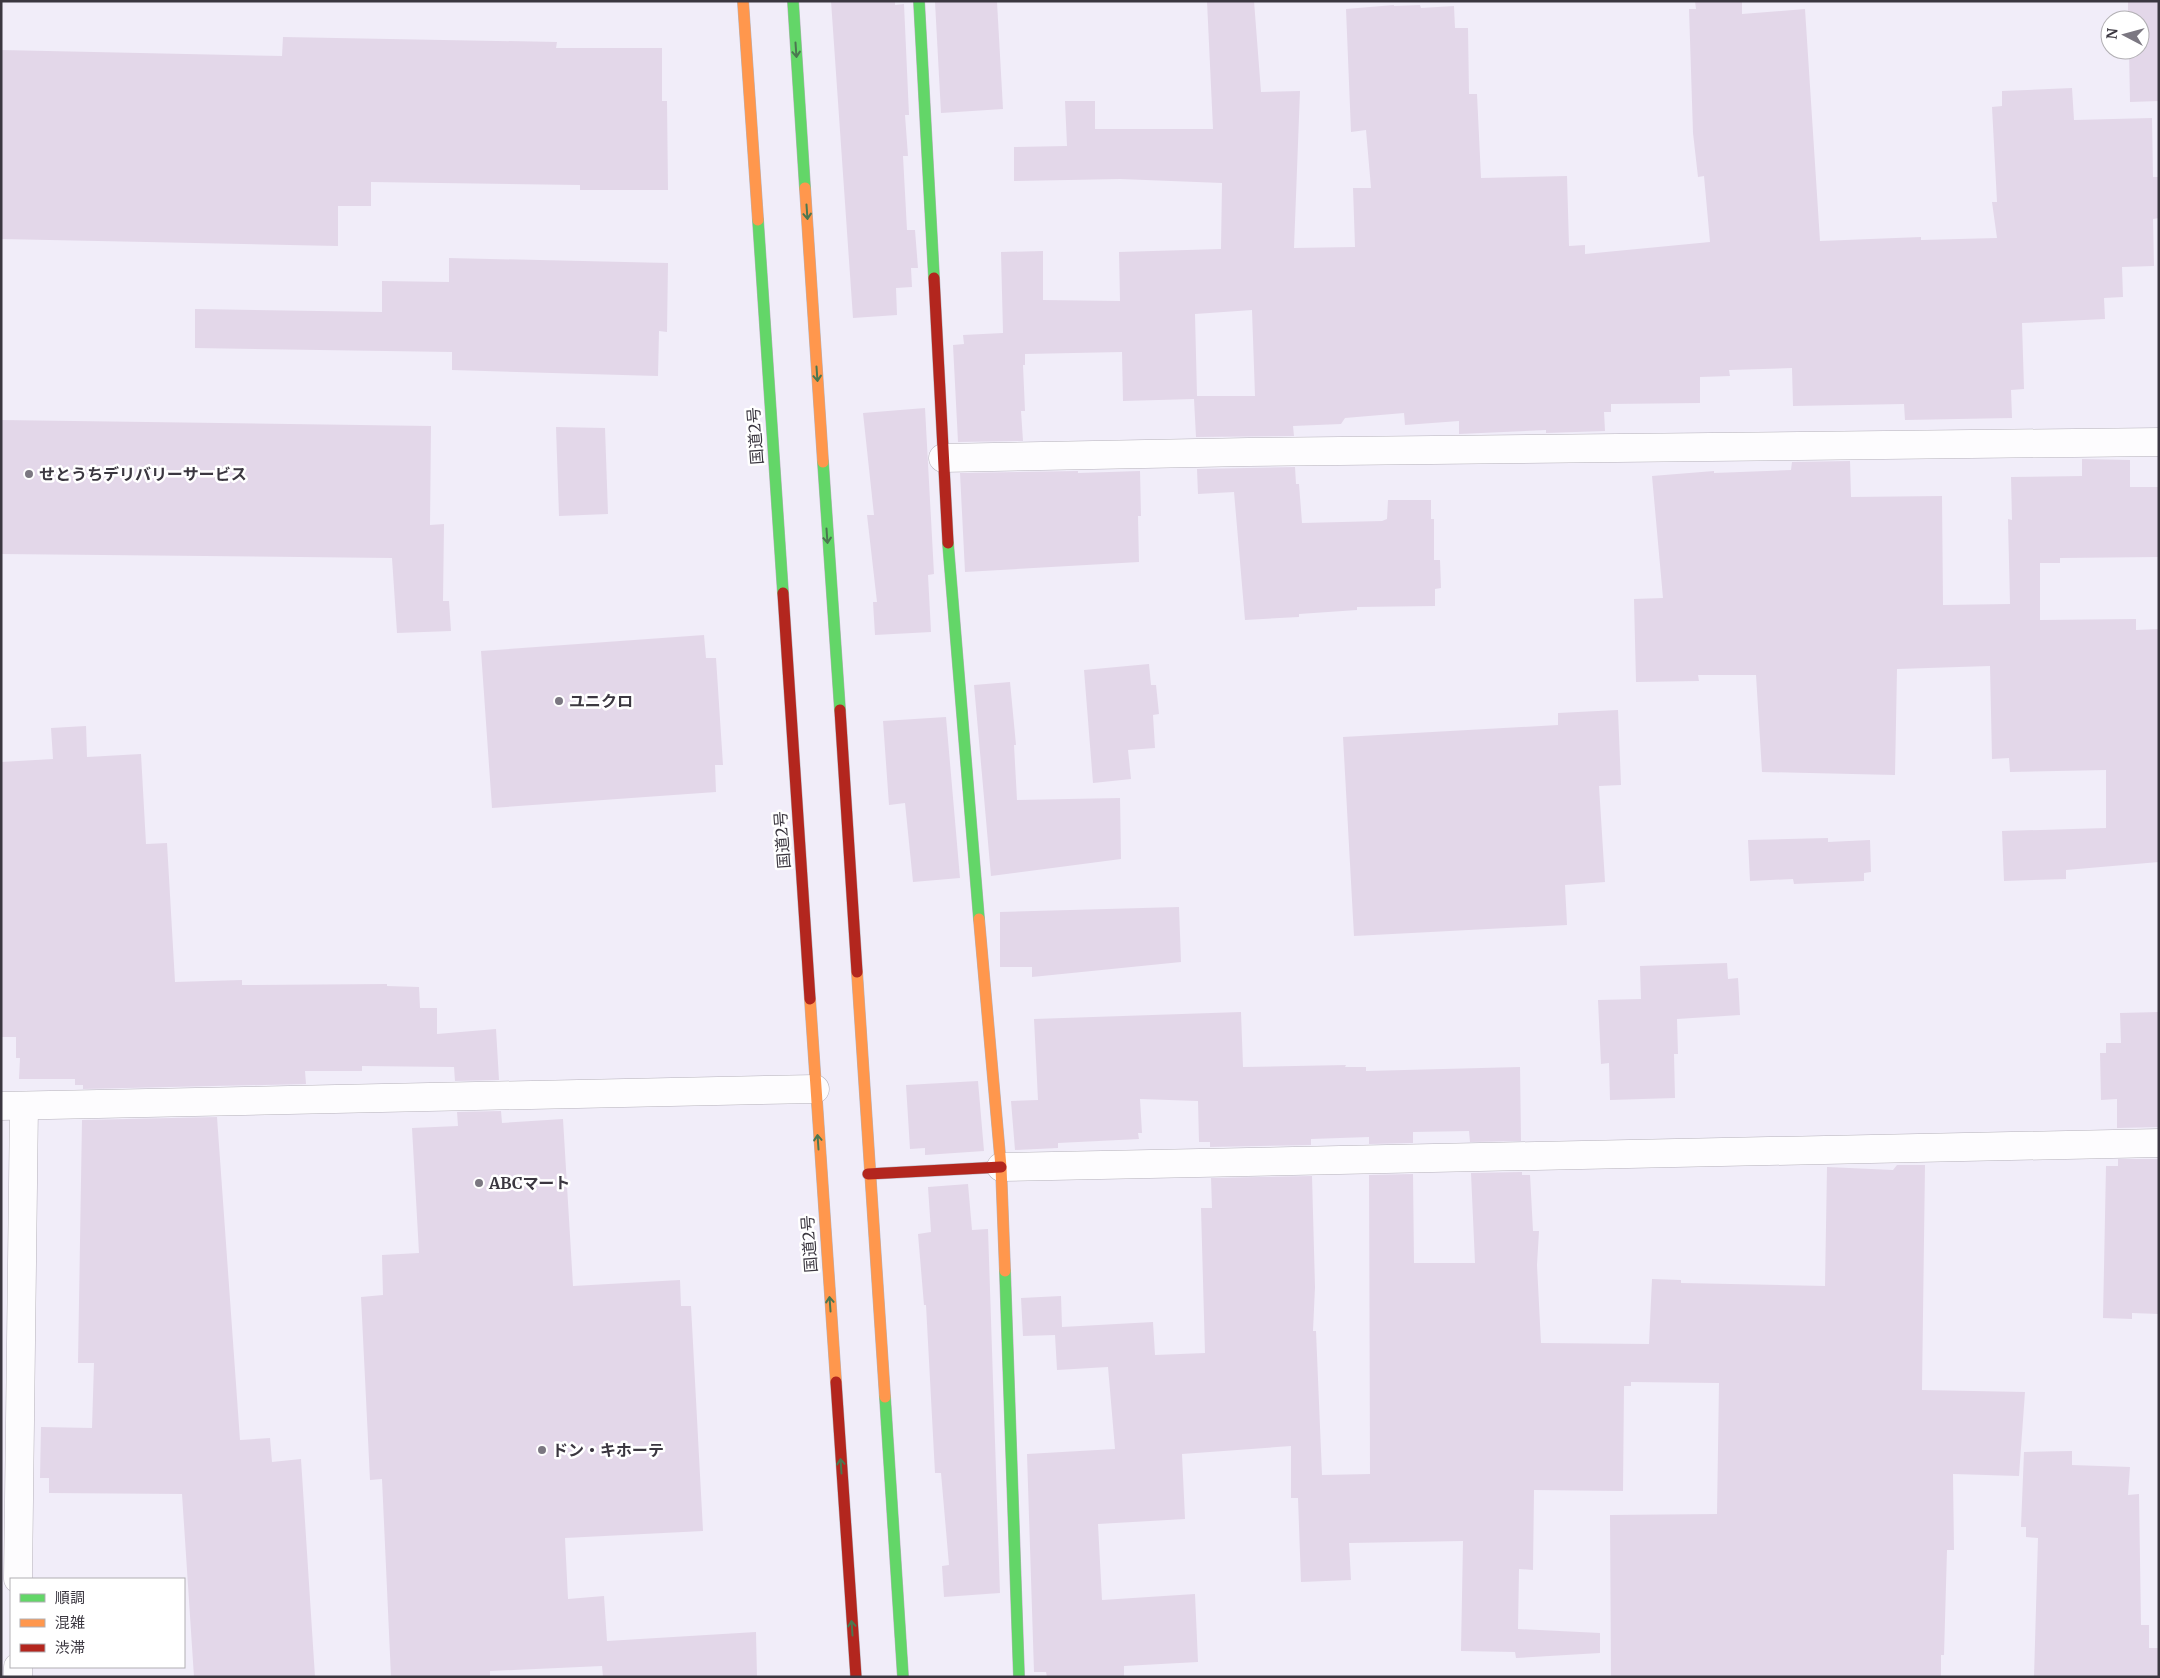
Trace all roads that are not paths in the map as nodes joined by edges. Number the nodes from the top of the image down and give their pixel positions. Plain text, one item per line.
1 (744, 1) edge
2 (793, 1) edge
3 (919, 1) edge
4 (2159, 442) edge
5 (943, 458) junction
6 (814, 1089) junction
7 (13, 1106) edge
8 (2159, 1143) edge
9 (1001, 1167) junction
10 (868, 1174) junction
11 (10, 1463) edge
12 (18, 1578) edge
13 (856, 1677) edge
14 (902, 1677) edge
15 (1019, 1677) edge

1 - 6 main road, 国道2号
2 -> 10 main road
3 - 5 main road
4 - 5 street
5 - 9 main road
6 - 7 street
13 -> 6 main road, 国道2号
7 - 11 street
8 - 9 street
9 - 10 main road
9 - 15 main road
10 - 14 main road
11 - 12 street

